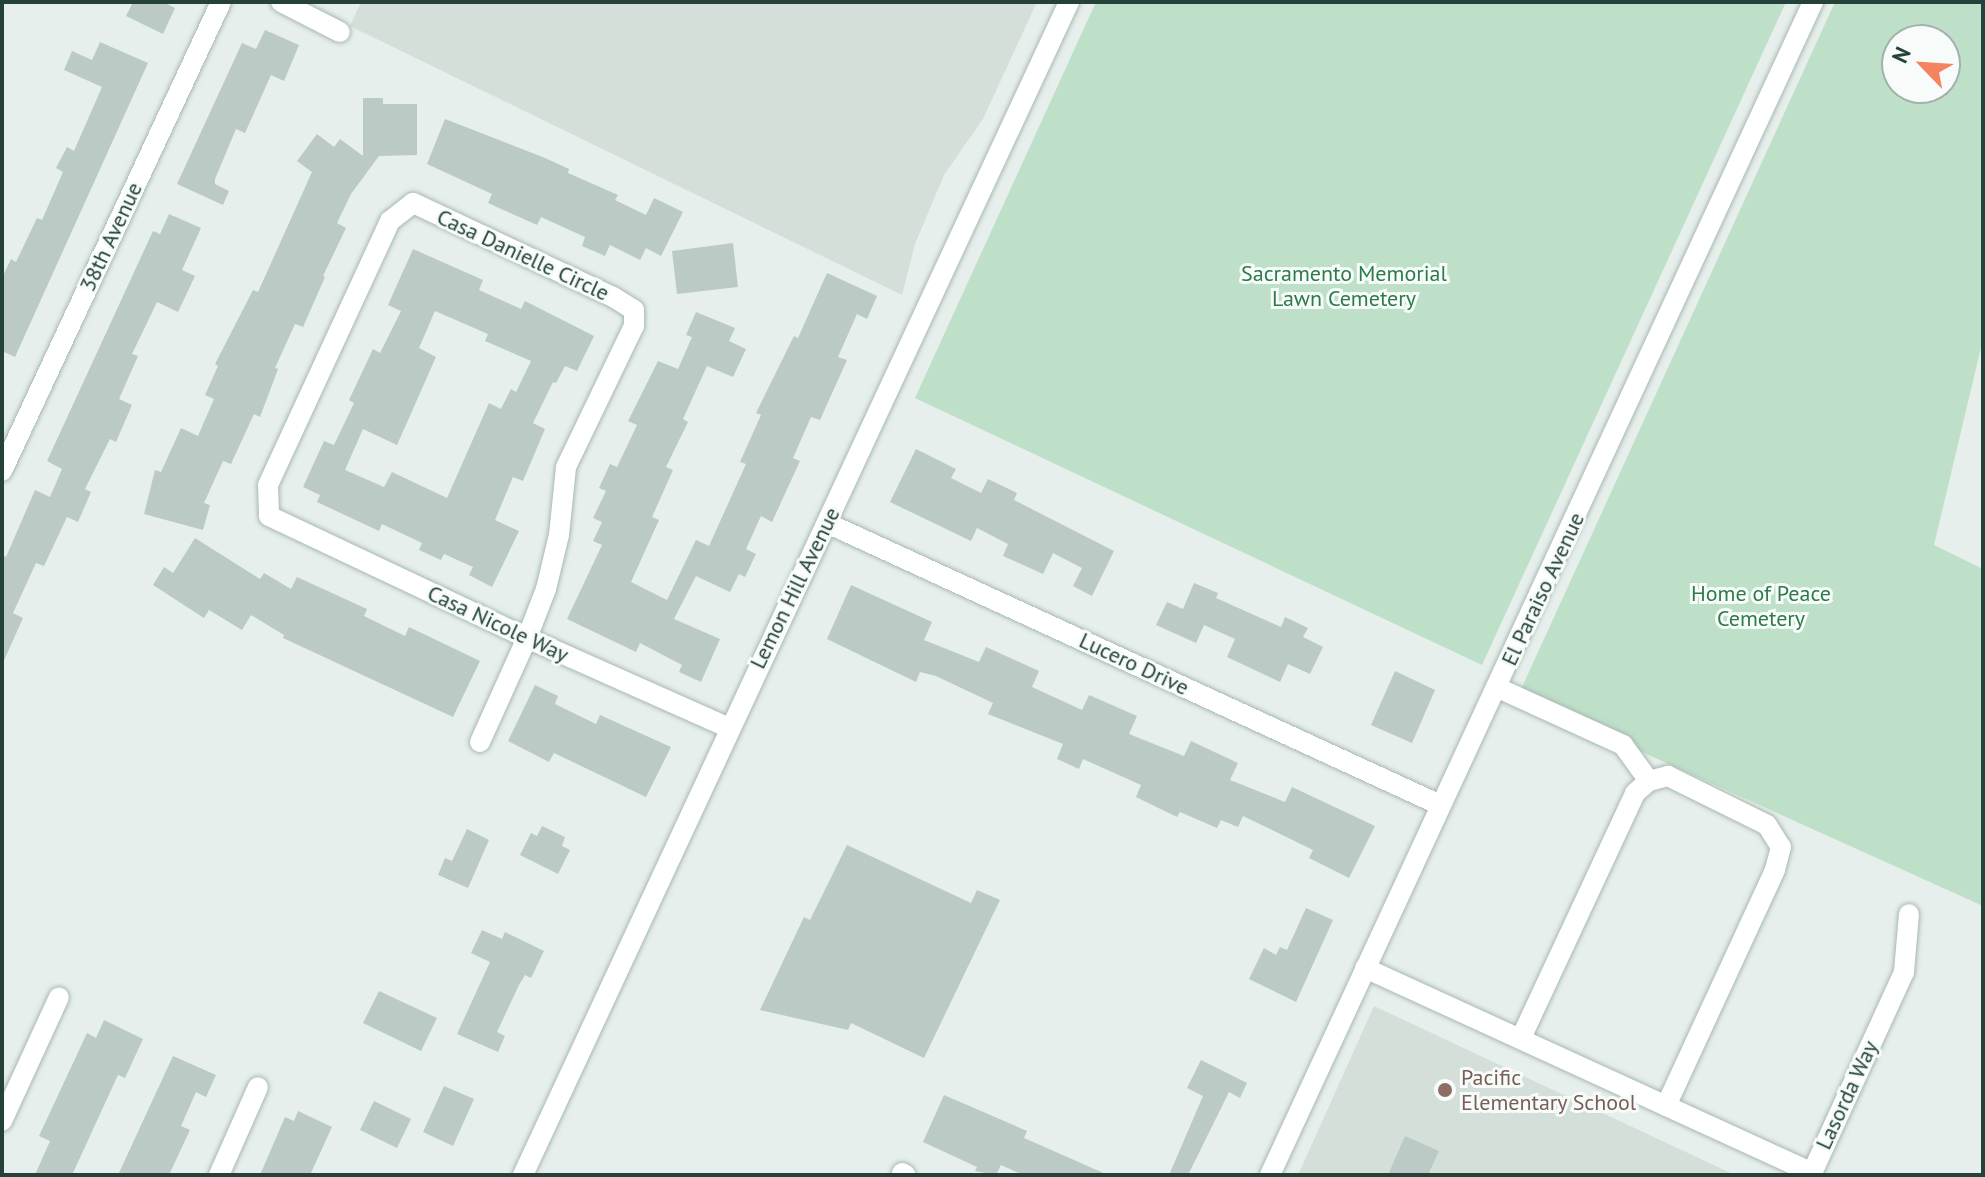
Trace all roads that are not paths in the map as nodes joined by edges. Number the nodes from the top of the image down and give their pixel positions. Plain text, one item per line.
1 (221, 2) edge
2 (281, 2) edge
3 (1069, 2) edge
4 (1813, 2) edge
5 (340, 32) dead end
6 (2, 471) edge
7 (269, 516) joint
8 (827, 523) junction
9 (527, 638) junction
10 (1496, 687) junction
11 (729, 728) junction
12 (480, 742) dead end
13 (1649, 781) junction
14 (1440, 805) junction
15 (1909, 914) dead end
16 (1365, 968) junction
17 (59, 997) dead end
18 (1521, 1038) junction
19 (258, 1087) dead end
20 (1666, 1106) junction
21 (2, 1121) edge
22 (219, 1175) edge
23 (523, 1175) edge
24 (1270, 1175) edge

1 - 6 street, 38th Avenue
2 - 5 street
3 - 8 street, Lemon Hill Avenue
4 - 10 street, El Paraiso Avenue
7 - 9 street, Casa Nicole Way
7 - 9 street, Casa Danielle Circle
8 - 11 street, Lemon Hill Avenue
8 - 14 street, Lucero Drive
9 - 11 street, Casa Nicole Way
9 - 12 street
10 - 13 street
10 - 14 street, El Paraiso Avenue
11 - 23 street, Lemon Hill Avenue
13 - 18 street
13 - 20 street
14 - 16 street, El Paraiso Avenue
15 - 20 street, Lasorda Way
16 - 18 street, Lasorda Way
16 - 24 street, El Paraiso Avenue
17 - 21 street
18 - 20 street, Lasorda Way
19 - 22 street

